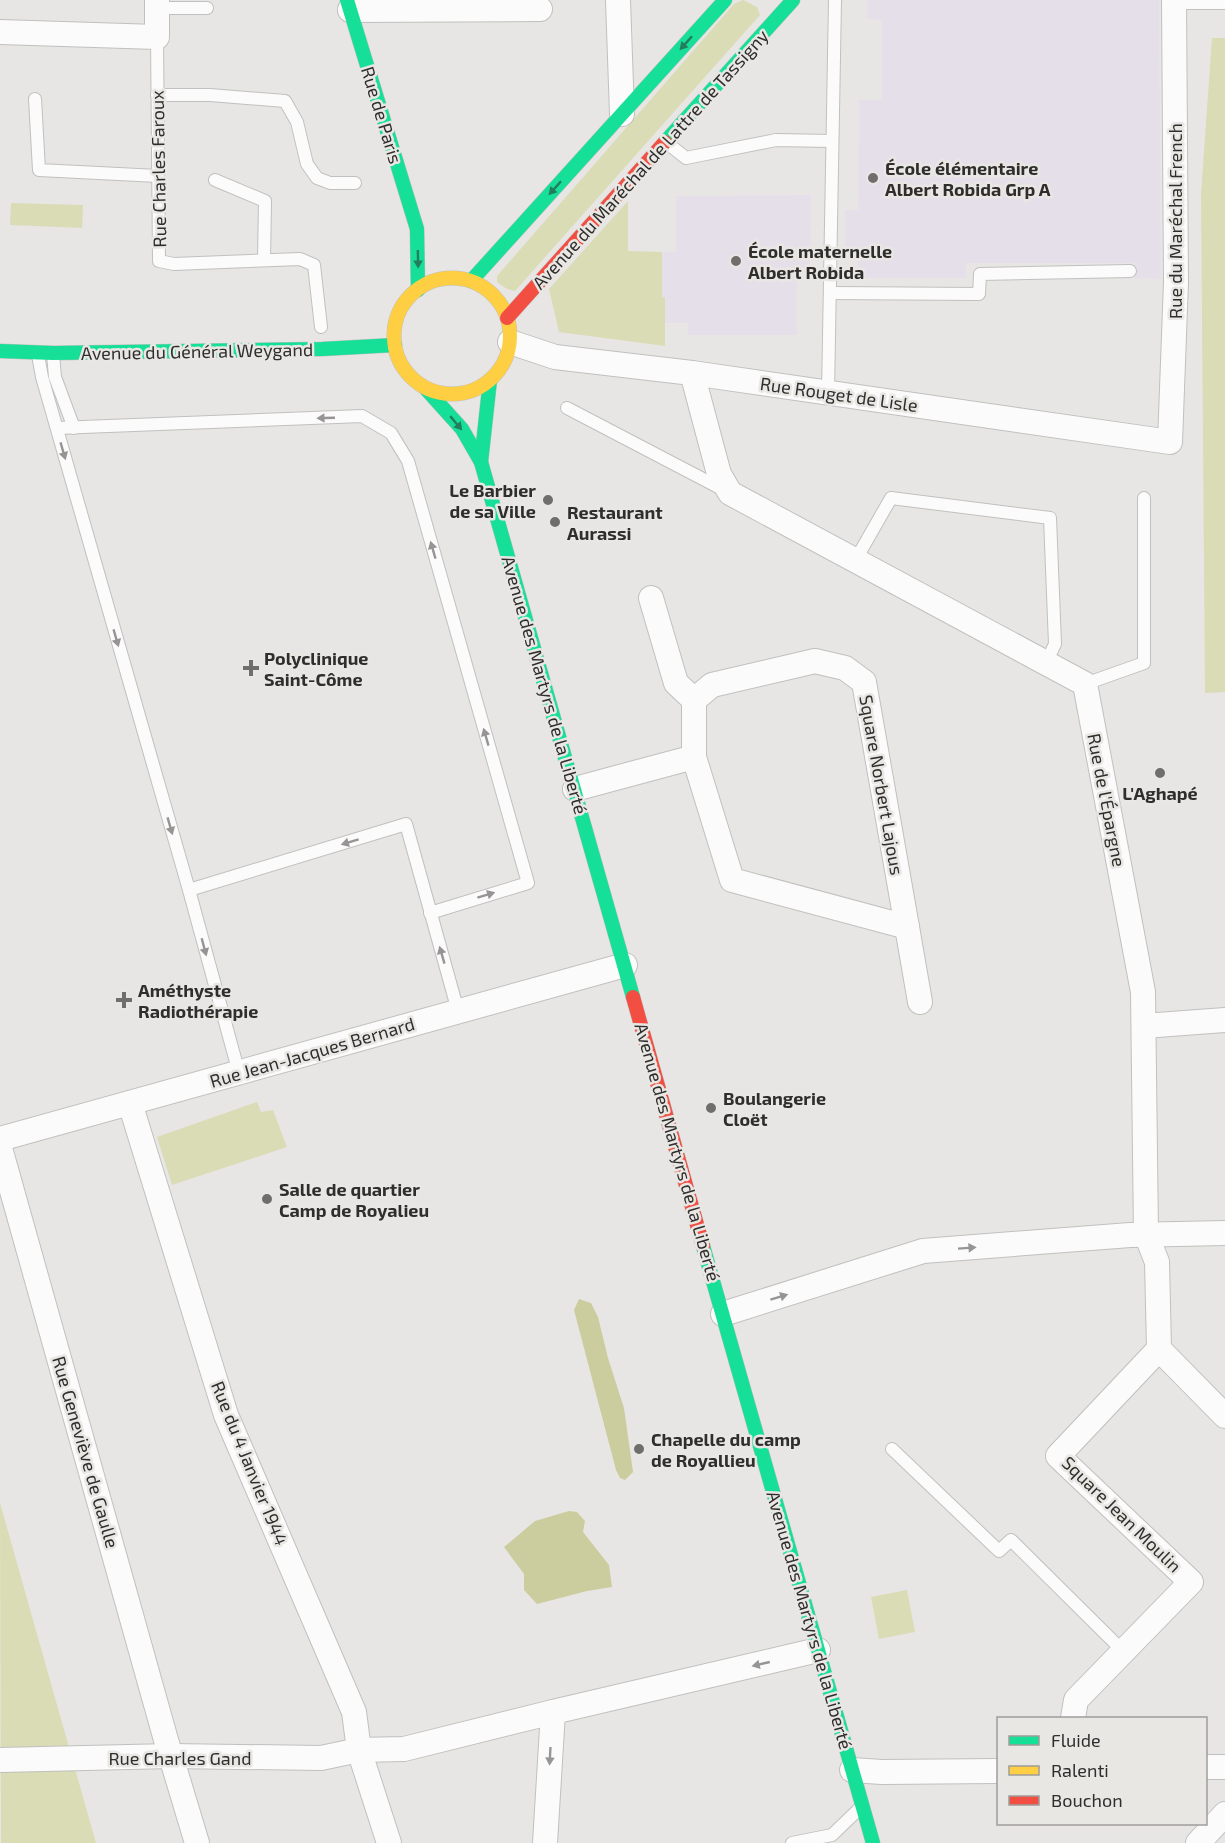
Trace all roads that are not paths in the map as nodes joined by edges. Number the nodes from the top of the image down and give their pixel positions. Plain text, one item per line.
1 (618, 0) edge
2 (725, 0) edge
3 (835, 0) edge
4 (1174, 1) edge
5 (789, 2) edge
6 (1225, 3) edge
7 (157, 4) edge
8 (348, 5) edge
9 (207, 8) dead end
10 (540, 9) dead end
11 (0, 32) edge
12 (157, 36) junction
13 (157, 95) junction
14 (35, 99) dead end
15 (622, 114) junction
16 (832, 141) junction
17 (666, 142) junction
18 (158, 177) junction
19 (215, 180) dead end
20 (355, 183) dead end
21 (417, 229) junction
22 (432, 246) dead end
23 (264, 260) junction
24 (447, 263) dead end
25 (1130, 271) dead end
26 (466, 281) junction
27 (418, 290) junction
28 (830, 293) junction
29 (321, 327) dead end
30 (508, 330) junction
31 (395, 345) junction
32 (0, 351) edge
33 (38, 353) junction
34 (53, 353) junction
35 (692, 373) junction
36 (490, 380) junction
37 (426, 389) junction
38 (828, 393) junction
39 (567, 408) dead end
40 (57, 428) junction
41 (74, 428) junction
42 (1170, 442) joint
43 (481, 462) junction
44 (730, 493) junction
45 (1144, 498) dead end
46 (855, 561) junction
47 (651, 598) dead end
48 (1046, 663) junction
49 (1085, 684) junction
50 (694, 700) junction
51 (694, 757) junction
52 (575, 789) junction
53 (189, 890) junction
54 (430, 913) junction
55 (907, 927) junction
56 (625, 965) junction
57 (920, 1002) dead end
58 (458, 1011) junction
59 (1225, 1020) edge
60 (1144, 1026) junction
61 (239, 1073) junction
62 (130, 1103) junction
63 (0, 1139) edge
64 (0, 1148) edge
65 (1225, 1233) edge
66 (1146, 1234) junction
67 (723, 1314) junction
68 (1159, 1349) junction
69 (1225, 1416) edge
70 (892, 1449) dead end
71 (818, 1650) junction
72 (1123, 1652) junction
73 (553, 1712) junction
74 (1073, 1717) edge
75 (359, 1750) junction
76 (171, 1756) junction
77 (0, 1760) edge
78 (1207, 1767) edge
79 (1225, 1767) edge
80 (852, 1770) junction
81 (997, 1771) edge
82 (862, 1806) junction
83 (1224, 1819) edge
84 (197, 1843) edge
85 (389, 1843) edge
86 (545, 1843) edge
87 (792, 1843) edge
88 (873, 1843) edge
89 (1198, 1843) edge

1 - 15 street
2 -> 15 street
3 - 16 lane
4 - 6 lane
4 - 42 street, Rue du Maréchal French
5 - 17 street, Avenue du Maréchal de Lattre de Tassigny
7 - 9 lane
7 - 12 street, Rue Charles Faroux
8 - 10 street
8 - 21 street, Rue de Paris
11 - 12 street
12 - 13 lane, Rue Charles Faroux
13 - 18 lane, Rue Charles Faroux
13 - 20 lane
14 - 18 lane
15 -> 26 street
16 - 17 lane
16 - 28 lane
17 - 30 street, Avenue du Maréchal de Lattre de Tassigny
18 - 23 lane, Rue Charles Faroux
19 - 23 lane
21 - 22 street, Rue de Paris
21 -> 27 street, Rue de Paris
23 - 29 lane, Rue Charles Faroux
24 - 26 street
25 - 28 lane
26 - 27 street
26 - 30 street
27 - 31 street
28 - 38 lane
30 - 35 street, Rue Rouget de Lisle
30 - 36 street
31 - 34 street, Avenue du Général Weygand
31 - 37 street
32 - 33 street, Avenue du Général Weygand
33 - 34 street, Avenue du Général Weygand
33 - 40 lane
34 - 41 lane
35 - 38 street, Rue Rouget de Lisle
35 - 44 street
36 - 37 street
36 - 43 street, Avenue des Martyrs de la Liberté
37 -> 43 street, Avenue des Martyrs de la Liberté
38 - 42 street, Rue Rouget de Lisle
39 - 44 lane
40 - 41 lane
40 -> 53 lane
54 -> 41 lane
43 - 52 street, Avenue des Martyrs de la Liberté
44 - 46 street
45 - 49 lane
46 - 48 street
46 - 48 lane
47 - 50 street
48 - 49 street
49 - 60 street, Rue de l'Épargne
50 - 51 street
50 - 55 street, Square Norbert Lajous
51 - 52 street
51 - 55 street
52 - 56 street, Avenue des Martyrs de la Liberté
54 -> 53 lane
53 -> 61 lane
58 -> 54 lane
55 - 57 street, Square Norbert Lajous
56 - 58 street, Rue Jean-Jacques Bernard
56 - 67 street, Avenue des Martyrs de la Liberté
58 - 61 street, Rue Jean-Jacques Bernard
59 - 60 street
60 - 66 street, Rue de l'Épargne
61 - 62 street, Rue Jean-Jacques Bernard
62 - 63 street, Rue Jean-Jacques Bernard
62 - 75 street, Rue du 4 Janvier 1944
64 - 76 street, Rue Geneviève de Gaulle
65 - 66 street
67 -> 66 street
66 - 68 street, Rue de l'Épargne
67 - 71 street, Avenue des Martyrs de la Liberté
68 - 69 street
68 - 72 street, Square Jean Moulin
70 - 72 lane
71 -> 73 street, Rue Charles Gand
71 - 80 street, Avenue des Martyrs de la Liberté
72 - 74 street, Square Jean Moulin
73 - 75 street, Rue Charles Gand
73 -> 86 street
75 - 76 street, Rue Charles Gand
75 - 85 street, Rue du 4 Janvier 1944
76 - 77 street, Rue Charles Gand
76 - 84 street, Rue Geneviève de Gaulle
78 - 79 street
80 - 81 street
80 - 82 street, Avenue des Martyrs de la Liberté
82 - 87 lane
82 - 88 street, Avenue des Martyrs de la Liberté
83 - 89 street

